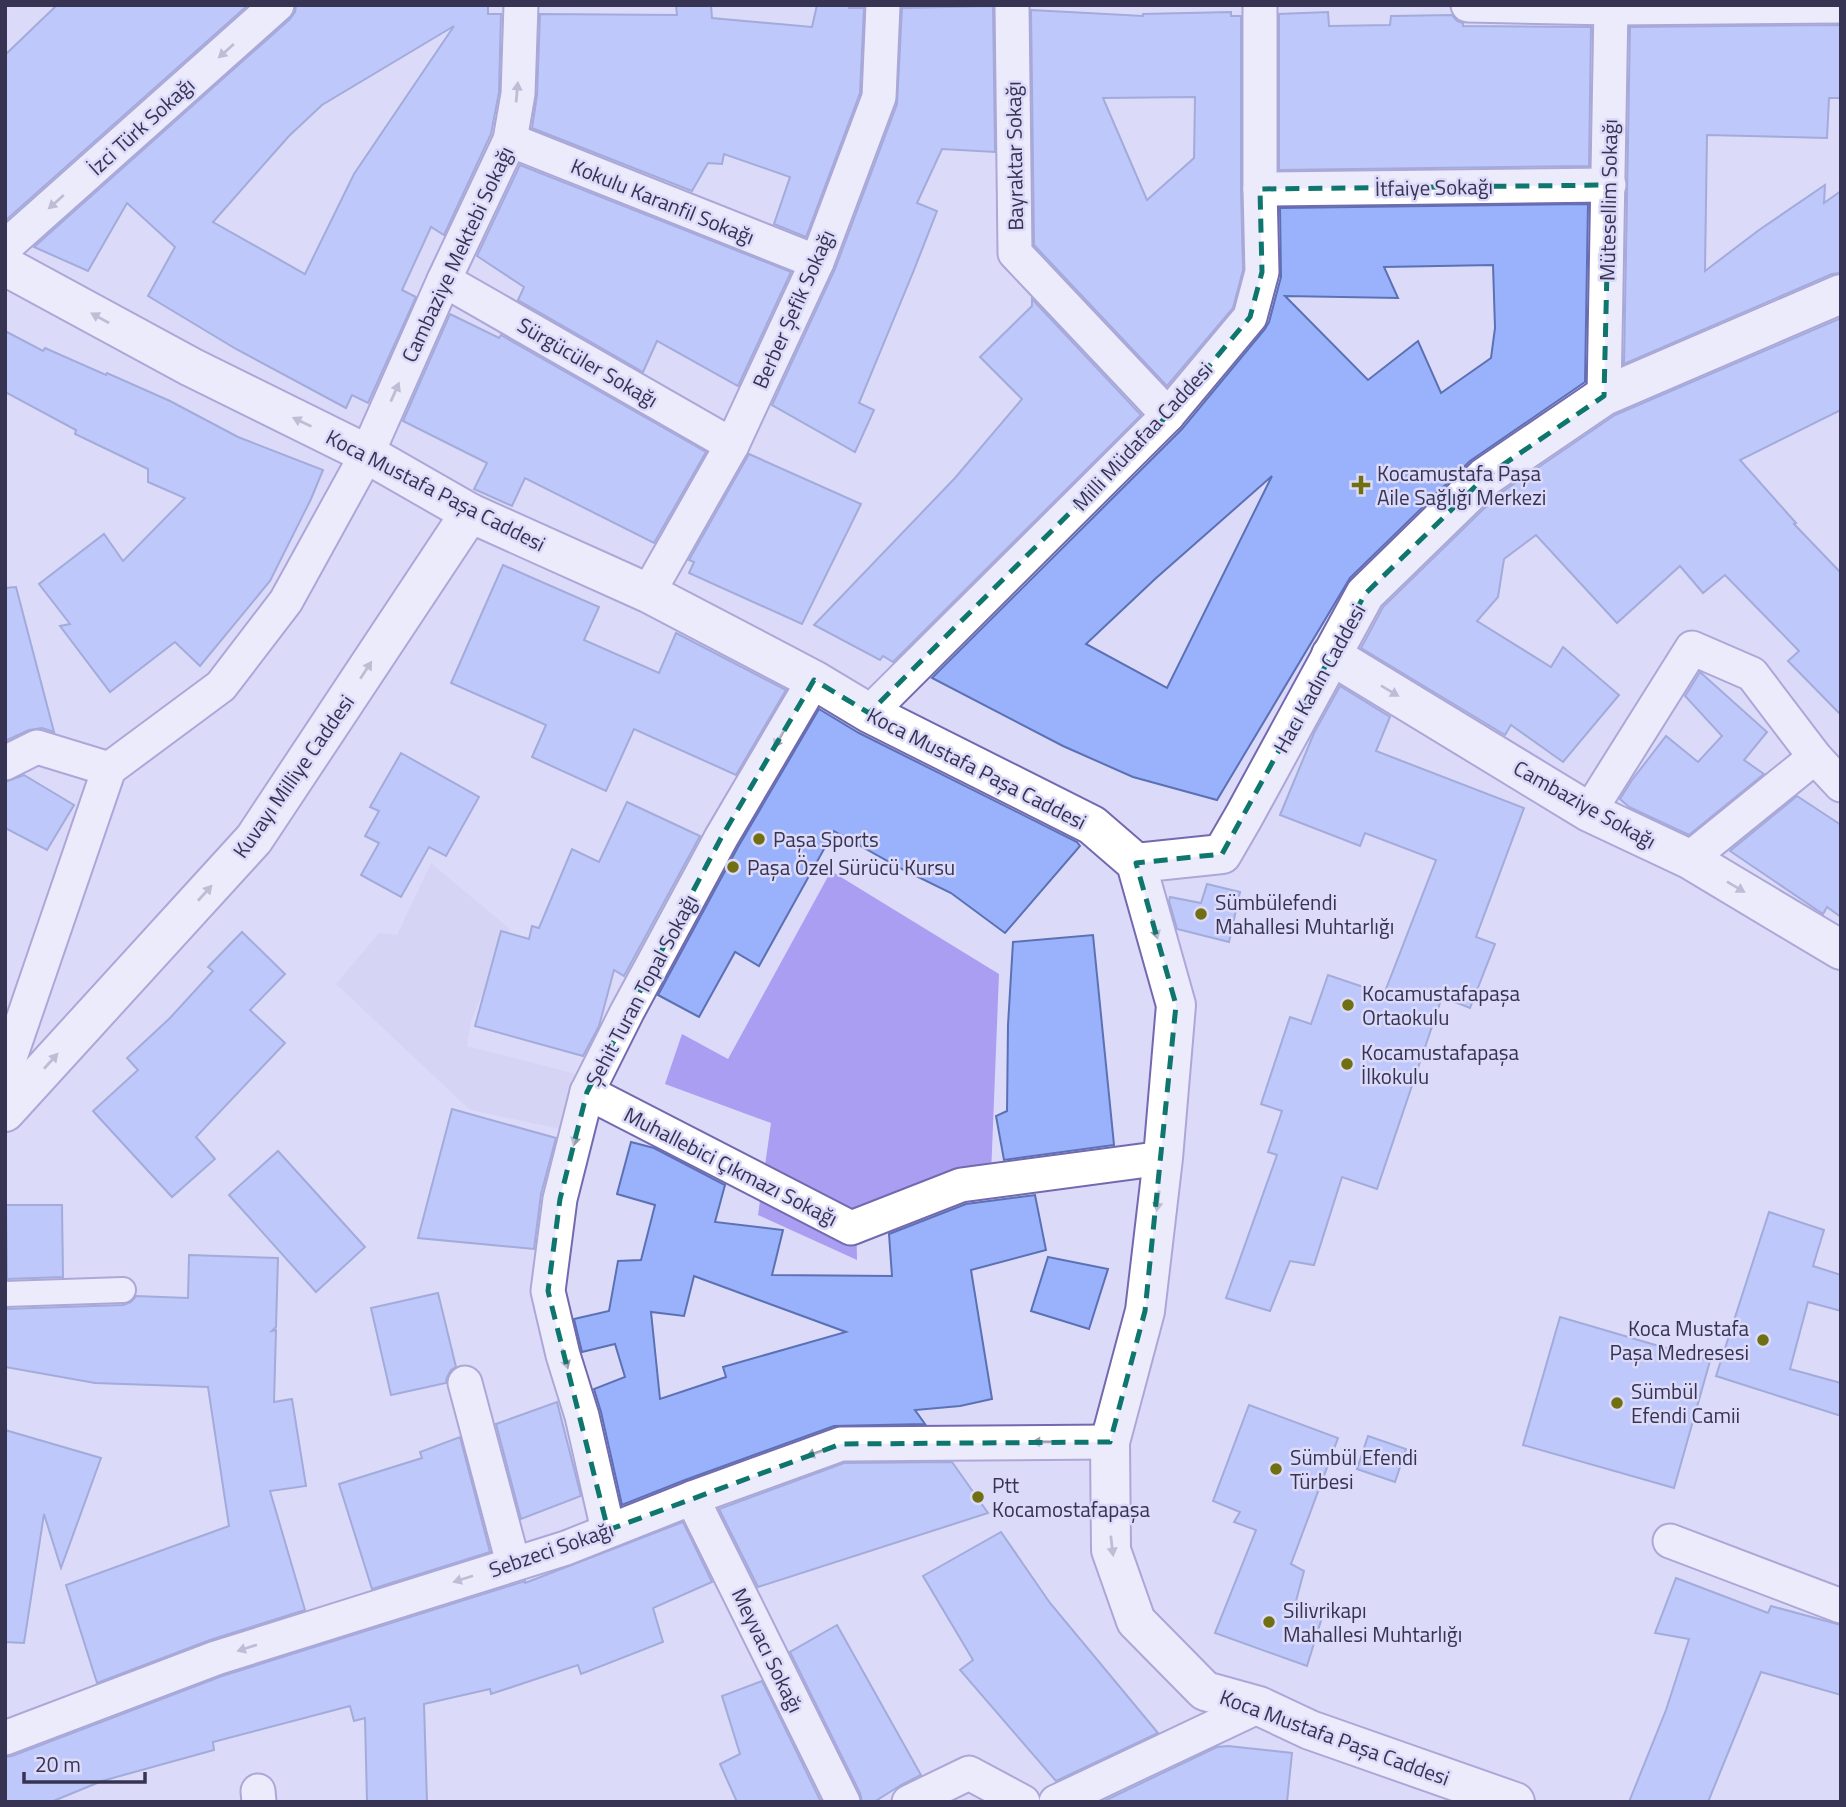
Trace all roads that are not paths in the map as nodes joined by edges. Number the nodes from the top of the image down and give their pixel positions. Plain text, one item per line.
1 (277, 5) edge
2 (521, 5) edge
3 (883, 5) edge
4 (1012, 5) edge
5 (1260, 5) edge
6 (1468, 5) edge
7 (1841, 6) edge
8 (1611, 7) edge
9 (510, 140) junction
10 (1608, 185) junction
11 (1260, 189) junction
12 (5, 247) edge
13 (817, 262) junction
14 (5, 266) edge
15 (444, 280) junction
16 (1841, 294) edge
17 (1604, 396) junction
18 (1168, 415) junction
19 (732, 445) junction
20 (367, 454) junction
21 (470, 513) junction
22 (648, 593) junction
23 (1331, 655) junction
24 (814, 680) junction
25 (869, 713) junction
26 (1815, 757) junction
27 (5, 763) edge
28 (109, 769) junction
29 (1841, 785) edge
30 (1589, 812) junction
31 (1689, 859) junction
32 (1136, 863) junction
33 (1841, 950) edge
34 (5, 1072) edge
35 (587, 1092) junction
36 (5, 1112) edge
37 (1163, 1158) junction
38 (123, 1290) dead end
39 (5, 1294) edge
40 (465, 1383) dead end
41 (1110, 1442) junction
42 (692, 1498) junction
43 (608, 1530) junction
44 (1670, 1541) dead end
45 (513, 1563) junction
46 (1841, 1606) edge
47 (1259, 1706) junction
48 (5, 1738) edge
49 (1503, 1800) edge
50 (843, 1802) edge
51 (909, 1802) edge
52 (1023, 1802) edge
53 (1056, 1802) edge

1 -> 12 street, İzci Türk Sokağı
9 -> 2 street, Cambaziye Mektebi Sokağı
3 - 13 street, Berber Şefik Sokağı
4 - 18 street, Bayraktar Sokağı
5 - 11 street, Milli Müdafaa Caddesi
6 - 8 street
7 - 8 street
8 - 10 street, Mütesellim Sokağı
9 - 13 street, Kokulu Karanfil Sokağı
9 - 15 street, Cambaziye Mektebi Sokağı
10 - 11 street, İtfaiye Sokağı
10 - 17 street, Mütesellim Sokağı
11 - 18 street, Milli Müdafaa Caddesi
13 - 19 street, Berber Şefik Sokağı
20 -> 14 street, Koca Mustafa Paşa Caddesi
15 - 19 street, Sürgücüler Sokağı
20 -> 15 street, Cambaziye Mektebi Sokağı
16 - 17 street, Hacı Kadın Caddesi
17 - 23 street, Hacı Kadın Caddesi
18 - 25 street, Milli Müdafaa Caddesi
19 - 22 street, Berber Şefik Sokağı
20 - 21 street, Koca Mustafa Paşa Caddesi
20 - 28 street
21 - 22 street, Koca Mustafa Paşa Caddesi
36 -> 21 street, Kuvayı Milliye Caddesi
22 - 24 street, Koca Mustafa Paşa Caddesi
23 -> 30 street, Cambaziye Sokağı
23 - 32 street, Hacı Kadın Caddesi
24 - 25 street, Koca Mustafa Paşa Caddesi
24 -> 35 street, Şehit Turan Topal Sokağı
25 - 32 street, Koca Mustafa Paşa Caddesi
26 - 29 street
26 - 30 street
26 - 31 street
27 - 28 street
28 - 34 street
30 - 31 street, Cambaziye Sokağı
31 -> 33 street, Cambaziye Sokağı
32 -> 37 street, Koca Mustafa Paşa Caddesi
35 - 37 street, Muhallebici Çıkmazı Sokağı
35 -> 43 street, Şehit Turan Topal Sokağı
37 -> 41 street, Koca Mustafa Paşa Caddesi
38 - 39 street
40 - 45 street
41 -> 42 street, Sebzeci Sokağı
41 -> 47 street, Koca Mustafa Paşa Caddesi
42 - 43 street, Sebzeci Sokağı
42 - 50 street, Meyvacı Sokağı
43 - 45 street, Sebzeci Sokağı
44 - 46 street
45 -> 48 street, Sebzeci Sokağı
47 - 49 street, Koca Mustafa Paşa Caddesi
47 - 53 street
51 - 52 street

